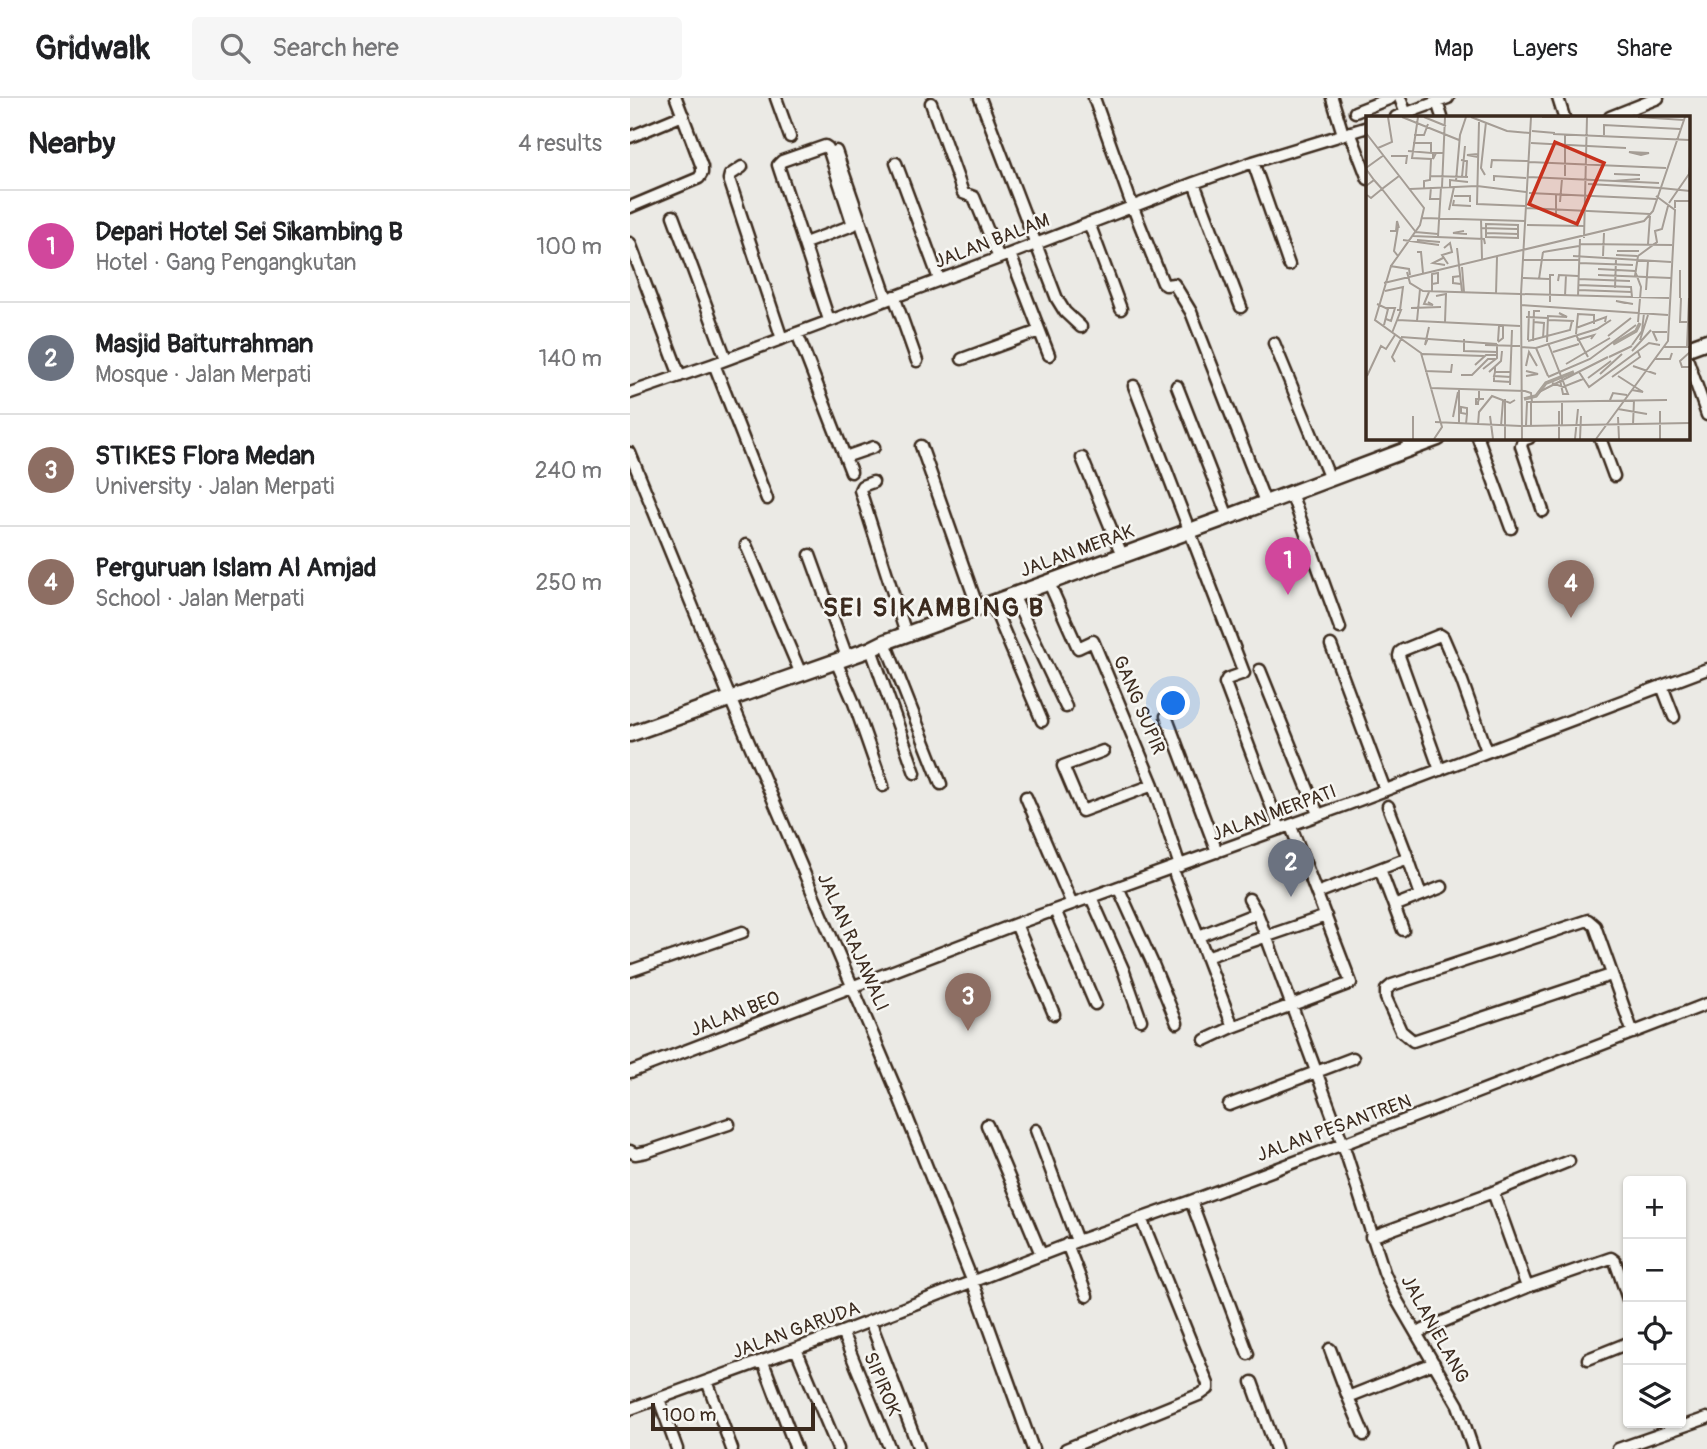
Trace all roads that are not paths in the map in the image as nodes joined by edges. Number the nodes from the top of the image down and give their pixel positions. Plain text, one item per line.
1 (676, 98) edge
2 (776, 98) edge
3 (980, 98) edge
4 (1094, 98) edge
5 (1332, 98) edge
6 (1391, 98) edge
7 (1400, 98) edge
8 (1448, 98) edge
9 (1558, 98) edge
10 (1658, 98) edge
11 (1437, 102) junction
12 (930, 103) dead end
13 (1355, 112) dead end
14 (683, 115) junction
15 (1401, 116) edge
16 (1442, 116) edge
17 (1564, 116) edge
18 (1613, 116) edge
19 (1366, 127) edge
20 (1347, 133) junction
21 (630, 137) edge
22 (790, 137) dead end
23 (836, 150) dead end
24 (1253, 162) junction
25 (896, 163) dead end
26 (743, 167) dead end
27 (1366, 177) edge
28 (1194, 183) junction
29 (1132, 205) junction
30 (630, 207) edge
31 (673, 216) dead end
32 (1089, 223) junction
33 (630, 243) edge
34 (805, 243) junction
35 (1035, 243) junction
36 (1010, 254) junction
37 (999, 258) junction
38 (1289, 265) dead end
39 (939, 279) junction
40 (891, 297) junction
41 (1241, 307) dead end
42 (1121, 309) dead end
43 (829, 320) junction
44 (1080, 327) dead end
45 (1039, 331) junction
46 (797, 333) junction
47 (782, 339) junction
48 (1707, 341) edge
49 (1274, 342) dead end
50 (1690, 347) edge
51 (1049, 355) dead end
52 (726, 359) junction
53 (962, 359) dead end
54 (918, 361) dead end
55 (714, 364) junction
56 (1690, 367) edge
57 (680, 376) junction
58 (1134, 386) dead end
59 (1177, 386) dead end
60 (630, 393) edge
61 (1707, 415) edge
62 (1432, 439) edge
63 (1478, 439) edge
64 (1526, 439) edge
65 (1600, 439) edge
66 (1408, 443) edge
67 (922, 446) dead end
68 (874, 447) dead end
69 (630, 453) edge
70 (845, 457) junction
71 (1082, 458) dead end
72 (850, 472) dead end
73 (1614, 476) dead end
74 (1330, 479) junction
75 (873, 482) dead end
76 (1291, 493) junction
77 (767, 499) dead end
78 (1265, 502) junction
79 (1544, 511) dead end
80 (1228, 517) junction
81 (1511, 528) dead end
82 (1190, 530) junction
83 (746, 545) dead end
84 (810, 555) dead end
85 (1122, 555) junction
86 (1049, 583) junction
87 (1013, 595) junction
88 (985, 606) junction
89 (1340, 628) dead end
90 (906, 634) junction
91 (885, 642) junction
92 (1331, 645) dead end
93 (871, 649) junction
94 (842, 659) junction
95 (1707, 669) edge
96 (1260, 670) dead end
97 (801, 674) junction
98 (1662, 686) junction
99 (730, 698) junction
100 (1066, 707) dead end
101 (1166, 716) dead end
102 (1674, 717) dead end
103 (1042, 722) dead end
104 (630, 734) edge
105 (1103, 751) dead end
106 (1488, 751) junction
107 (1440, 769) junction
108 (915, 773) dead end
109 (941, 784) dead end
110 (1153, 785) junction
111 (883, 786) dead end
112 (1385, 790) junction
113 (1026, 797) dead end
114 (1388, 806) dead end
115 (1318, 814) junction
116 (1280, 829) junction
117 (1292, 829) dead end
118 (1217, 852) junction
119 (1408, 858) junction
120 (1380, 869) junction
121 (1178, 871) junction
122 (1118, 887) junction
123 (1441, 887) dead end
124 (1317, 893) junction
125 (1421, 895) junction
126 (1091, 897) junction
127 (1249, 899) dead end
128 (1072, 904) junction
129 (1394, 906) junction
130 (1055, 910) junction
131 (1257, 913) junction
132 (1326, 916) junction
133 (1016, 924) junction
134 (1404, 930) dead end
135 (743, 932) dead end
136 (1199, 936) junction
137 (1266, 936) junction
138 (1206, 957) junction
139 (630, 971) edge
140 (1611, 975) junction
141 (852, 988) junction
142 (1095, 1004) dead end
143 (1707, 1004) edge
144 (1291, 1005) junction
145 (1054, 1014) dead end
146 (1141, 1020) dead end
147 (1177, 1023) dead end
148 (1233, 1027) junction
149 (1633, 1033) junction
150 (1205, 1040) dead end
151 (1353, 1058) dead end
152 (630, 1072) edge
153 (1316, 1073) junction
154 (1229, 1105) dead end
155 (729, 1124) dead end
156 (987, 1125) dead end
157 (1036, 1130) dead end
158 (1343, 1144) junction
159 (630, 1151) edge
160 (1569, 1161) dead end
161 (1493, 1192) junction
162 (1191, 1201) junction
163 (1141, 1218) junction
164 (1371, 1237) junction
165 (1072, 1242) junction
166 (1041, 1254) junction
167 (972, 1280) junction
168 (1623, 1284) edge
169 (1527, 1287) junction
170 (1087, 1296) dead end
171 (870, 1321) junction
172 (842, 1332) junction
173 (1416, 1333) junction
174 (1623, 1345) edge
175 (796, 1349) junction
176 (1330, 1349) dead end
177 (1248, 1354) dead end
178 (1588, 1359) dead end
179 (763, 1362) junction
180 (1434, 1363) junction
181 (706, 1381) junction
182 (1252, 1382) dead end
183 (1348, 1397) junction
184 (659, 1399) junction
185 (630, 1409) edge
186 (1707, 1418) edge
187 (1364, 1435) dead end
188 (677, 1449) edge
189 (732, 1449) edge
190 (796, 1449) edge
191 (838, 1449) edge
192 (890, 1449) edge
193 (919, 1449) edge
194 (1033, 1449) edge
195 (1066, 1449) edge
196 (1276, 1449) edge
197 (1473, 1449) edge
198 (1618, 1449) edge

1 - 14 street
2 - 22 street
3 - 35 street
4 - 29 street
5 - 20 street
6 - 13 street
7 - 15 street
8 - 11 street
9 - 17 street
10 - 18 street
11 - 15 street
11 - 16 street
12 - 37 street
14 - 21 street
14 - 30 street
19 - 20 street, JALAN BALAM
20 - 24 street, JALAN BALAM
20 - 27 street
23 - 40 street
24 - 28 street, JALAN BALAM
24 - 38 street
25 - 39 street
26 - 47 street
28 - 29 street, JALAN BALAM
28 - 41 street
29 - 32 street, JALAN BALAM
29 - 78 street
31 - 52 street
32 - 35 street, JALAN BALAM
32 - 42 street
33 - 57 street
34 - 34 street
34 - 43 street
35 - 36 street, JALAN BALAM
35 - 44 street
36 - 37 street, JALAN BALAM
36 - 45 street
37 - 39 street, JALAN BALAM
39 - 40 street, JALAN BALAM
40 - 43 street, JALAN BALAM
40 - 54 street
43 - 46 street, JALAN BALAM
45 - 51 street
45 - 53 street
46 - 47 street, JALAN BALAM
46 - 70 street
47 - 52 street, JALAN BALAM
48 - 50 street
49 - 74 street
52 - 55 street, JALAN BALAM
55 - 57 street, JALAN BALAM
55 - 77 street
56 - 61 street
57 - 60 street, JALAN BALAM
58 - 82 street
59 - 80 street
62 - 66 street, JALAN MERAK
63 - 81 street
64 - 79 street
65 - 73 street
66 - 74 street, JALAN MERAK
67 - 88 street
68 - 70 street
69 - 99 street, JALAN RAJAWALI
70 - 72 street
71 - 85 street
74 - 76 street, JALAN MERAK
75 - 90 street
76 - 78 street, JALAN MERAK
76 - 89 street
78 - 80 street, JALAN MERAK
80 - 82 street, JALAN MERAK
82 - 85 street, JALAN MERAK
82 - 116 street
83 - 97 street
84 - 94 street
85 - 86 street, JALAN MERAK
86 - 87 street, JALAN MERAK
86 - 110 street, GANG SUPIR
87 - 88 street, JALAN MERAK
87 - 100 street
88 - 90 street, JALAN MERAK
88 - 103 street
90 - 91 street, JALAN MERAK
91 - 93 street, JALAN MERAK
91 - 109 street
92 - 112 street
93 - 94 street, JALAN MERAK
93 - 108 street
94 - 97 street, JALAN MERAK
94 - 111 street
95 - 98 street, JALAN MERPATI
96 - 115 street
97 - 99 street, JALAN MERAK
98 - 102 street
98 - 106 street, JALAN MERPATI
99 - 104 street, JALAN MERAK
99 - 141 street, JALAN RAJAWALI
101 - 118 street
105 - 110 street
106 - 107 street, JALAN MERPATI
106 - 107 street
107 - 112 street, JALAN MERPATI
110 - 121 street, GANG SUPIR
112 - 115 street, JALAN MERPATI
113 - 128 street
114 - 119 street
115 - 116 street, JALAN MERPATI
116 - 118 street, JALAN MERPATI
117 - 124 street
118 - 121 street, JALAN MERPATI
119 - 120 street
119 - 125 street
120 - 124 street
120 - 129 street
121 - 122 street, JALAN MERPATI
121 - 136 street, GANG SUPIR
122 - 126 street, JALAN MERPATI
122 - 147 street
123 - 125 street
124 - 132 street
125 - 129 street
126 - 128 street, JALAN MERPATI
126 - 146 street
127 - 131 street, JALAN ELANG
128 - 130 street, JALAN MERPATI
129 - 134 street
130 - 133 street, JALAN MERPATI
130 - 142 street
131 - 136 street
131 - 137 street, JALAN ELANG
132 - 137 street
132 - 144 street
133 - 141 street, JALAN MERPATI
133 - 145 street
135 - 139 street
136 - 138 street, GANG SUPIR
137 - 138 street
137 - 144 street, JALAN ELANG
138 - 148 street, GANG SUPIR
140 - 140 street
140 - 149 street
141 - 152 street, JALAN BEO
141 - 167 street, JALAN RAJAWALI
143 - 149 street, JALAN PESANTREN
144 - 148 street
144 - 153 street, JALAN ELANG
148 - 150 street
149 - 158 street, JALAN PESANTREN
151 - 153 street
153 - 154 street
153 - 158 street, JALAN ELANG
155 - 159 street
156 - 166 street
157 - 165 street
158 - 162 street, JALAN PESANTREN
158 - 164 street, JALAN ELANG
160 - 161 street
161 - 164 street
161 - 169 street
162 - 163 street, JALAN PESANTREN
162 - 177 street
163 - 165 street, JALAN PESANTREN
163 - 195 street
164 - 173 street, JALAN ELANG
165 - 166 street, JALAN PESANTREN
165 - 170 street
166 - 167 street, JALAN PESANTREN
167 - 171 street, JALAN GARUDA
167 - 194 street, JALAN RAJAWALI
168 - 169 street
169 - 173 street
171 - 172 street, JALAN GARUDA
171 - 193 street
172 - 175 street, JALAN GARUDA
172 - 192 street, SIPIROK
173 - 180 street, JALAN ELANG
174 - 178 street
175 - 179 street, JALAN GARUDA
175 - 191 street
176 - 183 street
179 - 181 street, JALAN GARUDA
179 - 190 street
180 - 183 street
180 - 197 street, JALAN ELANG
181 - 184 street, JALAN GARUDA
181 - 189 street
182 - 196 street
183 - 187 street
184 - 185 street, JALAN GARUDA
184 - 188 street
186 - 198 street

